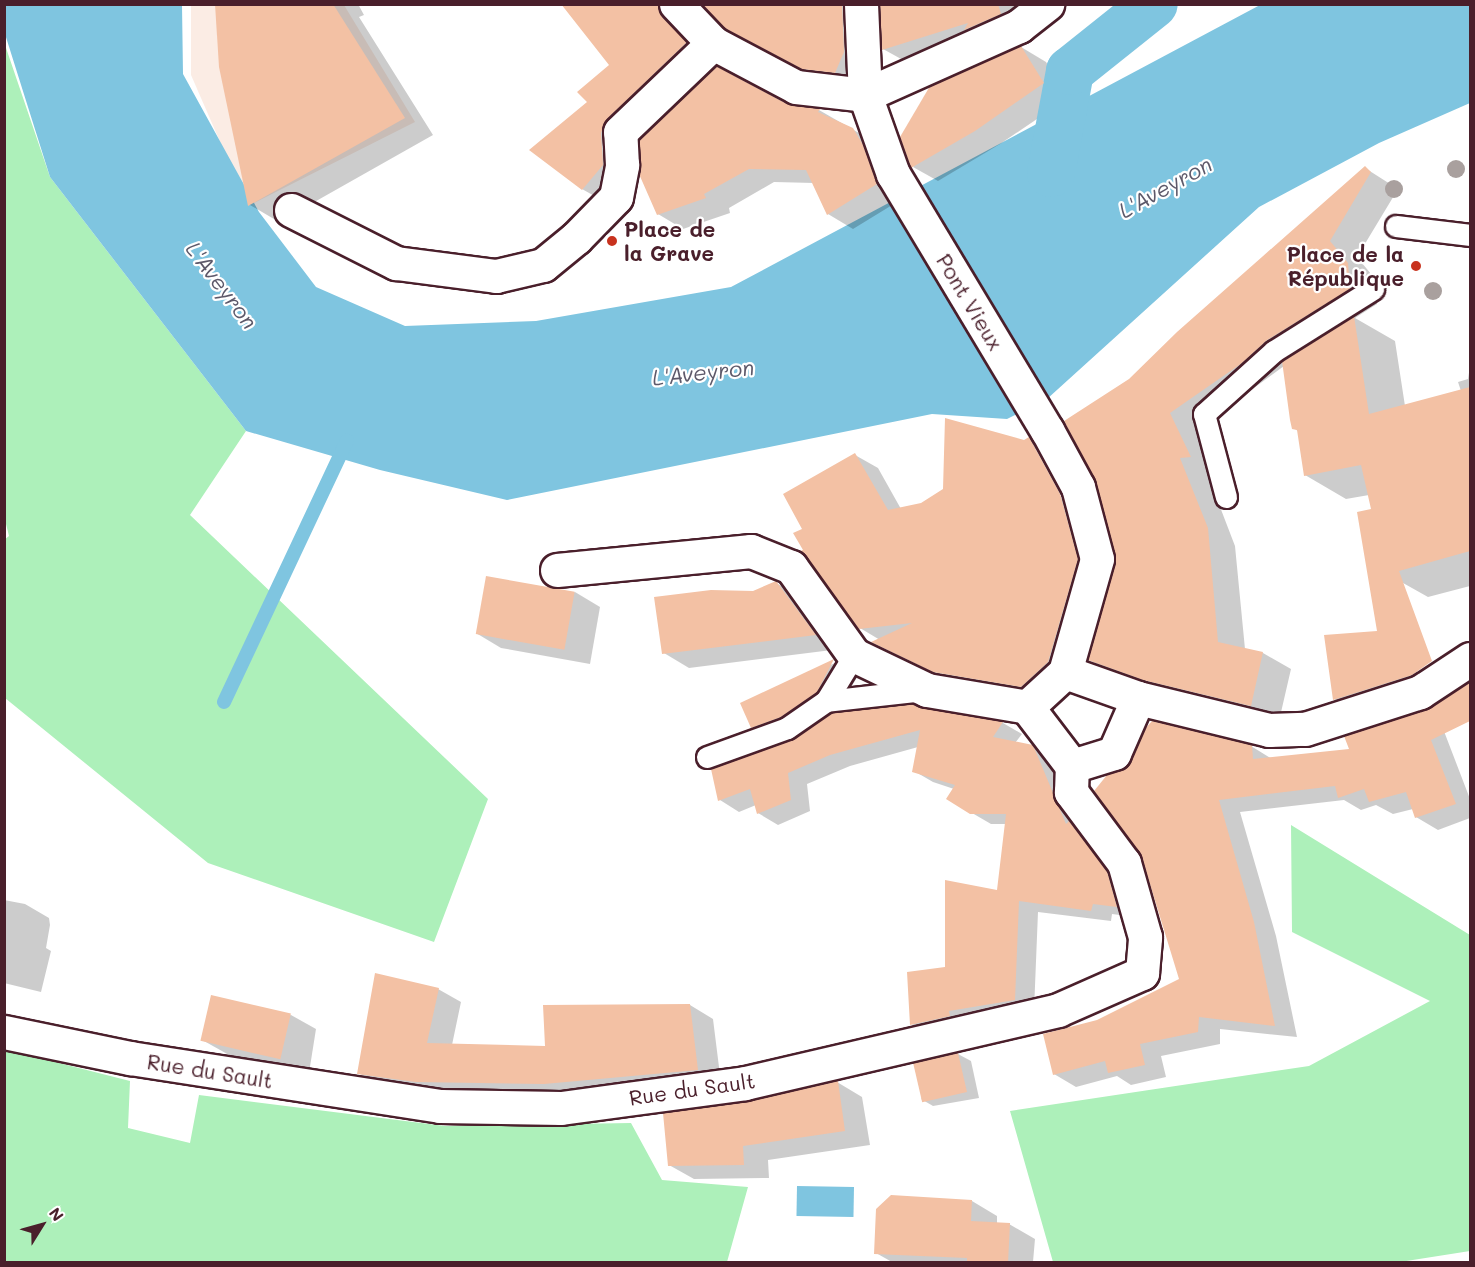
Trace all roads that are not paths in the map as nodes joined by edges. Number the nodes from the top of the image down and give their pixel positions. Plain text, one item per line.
1 (676, 4) edge
2 (861, 4) edge
3 (1047, 4) edge
4 (713, 43) junction
5 (865, 95) junction
6 (291, 210) dead end
7 (1396, 226) dead end
8 (1470, 235) edge
9 (1373, 289) dead end
10 (1226, 497) dead end
11 (557, 570) dead end
12 (854, 655) junction
13 (1470, 659) edge
14 (1065, 672) junction
15 (927, 690) junction
16 (1138, 698) junction
17 (826, 701) junction
18 (1027, 707) junction
19 (707, 757) dead end
20 (1072, 766) junction
21 (4, 1032) edge

1 - 4 street
2 - 5 street, Pont Vieux
3 - 5 street
4 - 5 street
4 - 6 street
5 - 14 street, Pont Vieux
7 - 8 lane
9 - 10 lane
11 - 12 street
12 - 15 street
12 - 17 lane
13 - 16 street
14 - 16 street
14 - 18 street
15 - 17 lane
15 - 18 street
16 - 20 street
17 - 19 lane
18 - 20 street
20 - 21 street, Rue du Sault

